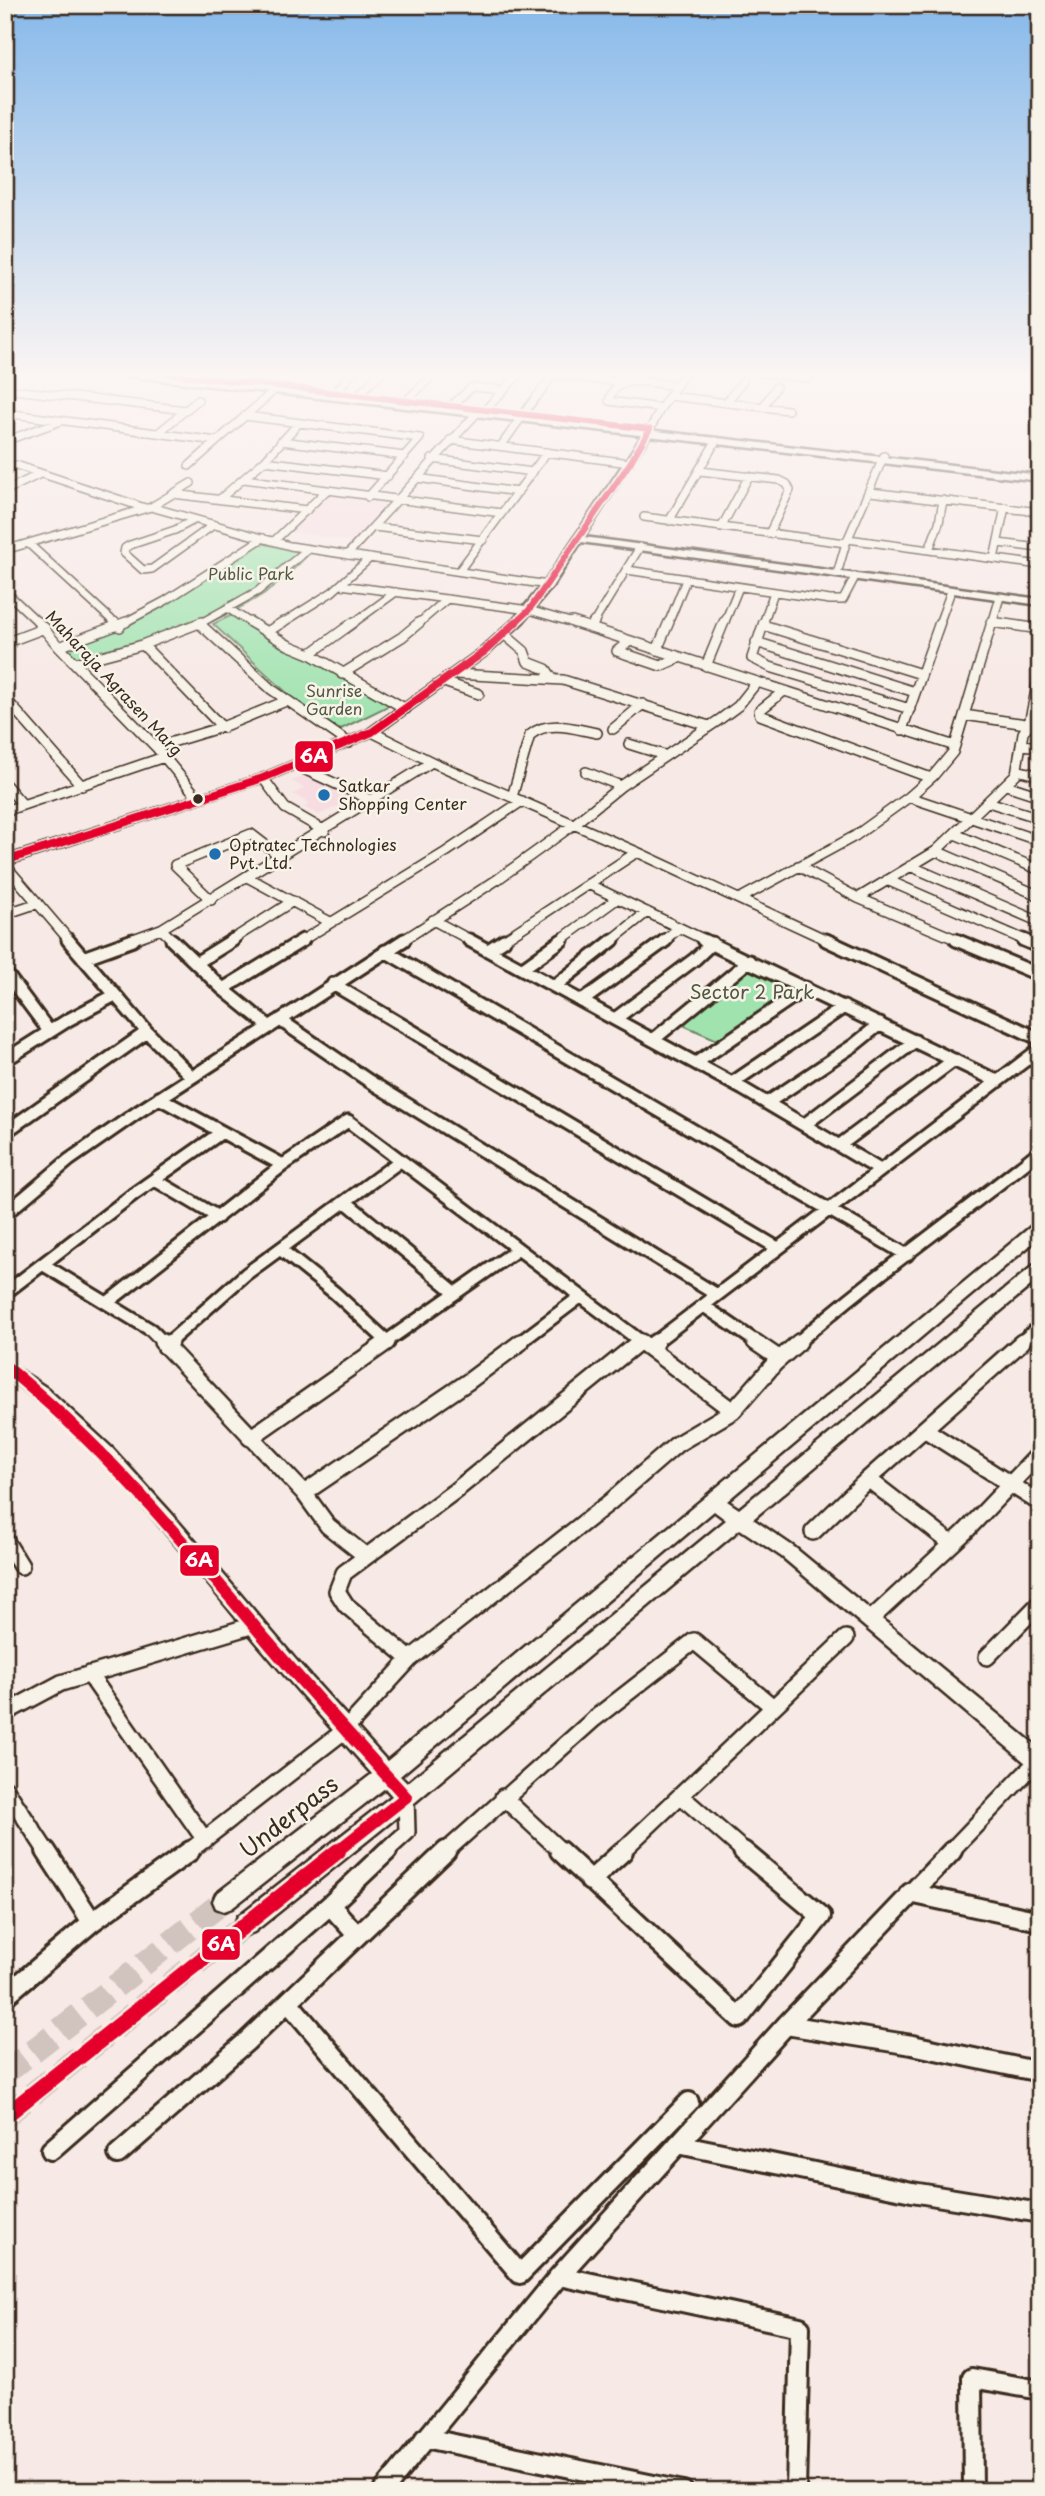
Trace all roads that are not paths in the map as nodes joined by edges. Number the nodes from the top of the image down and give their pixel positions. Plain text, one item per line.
1 (87, 488) edge
2 (182, 488) edge
3 (233, 488) edge
4 (309, 488) edge
5 (378, 488) edge
6 (408, 488) edge
7 (493, 488) edge
8 (521, 488) edge
9 (613, 488) edge
10 (689, 488) edge
11 (742, 488) edge
12 (789, 488) edge
13 (871, 488) edge
14 (326, 491) junction
15 (518, 492) junction
16 (870, 492) junction
17 (173, 494) junction
18 (221, 498) junction
19 (369, 498) junction
20 (943, 500) junction
21 (398, 501) junction
22 (148, 507) junction
23 (1005, 507) junction
24 (307, 510) junction
25 (1040, 512) edge
26 (502, 513) junction
27 (644, 517) dead end
28 (194, 520) junction
29 (669, 521) junction
30 (212, 526) junction
31 (374, 527) junction
32 (721, 528) junction
33 (769, 534) junction
34 (263, 538) junction
35 (578, 539) junction
36 (483, 540) junction
37 (274, 541) junction
38 (847, 541) junction
39 (998, 543) junction
40 (30, 544) junction
41 (640, 547) junction
42 (1040, 548) edge
43 (308, 549) junction
44 (5, 550) edge
45 (929, 550) junction
46 (347, 555) junction
47 (370, 558) junction
48 (994, 559) junction
49 (1040, 565) edge
50 (627, 570) junction
51 (459, 571) junction
52 (838, 574) junction
53 (855, 577) junction
54 (686, 580) junction
55 (341, 585) junction
56 (548, 585) junction
57 (739, 587) junction
58 (5, 591) edge
59 (951, 591) junction
60 (396, 592) junction
61 (774, 592) junction
62 (1000, 597) junction
63 (447, 599) junction
64 (18, 600) junction
65 (1040, 602) edge
66 (5, 604) edge
67 (229, 609) junction
68 (529, 610) junction
69 (991, 622) junction
70 (200, 624) junction
71 (763, 625) junction
72 (120, 627) junction
73 (45, 628) junction
74 (590, 628) junction
75 (1040, 629) edge
76 (267, 632) junction
77 (504, 635) junction
78 (630, 641) junction
79 (755, 642) junction
80 (5, 643) edge
81 (143, 645) junction
82 (59, 647) junction
83 (657, 650) junction
84 (310, 654) junction
85 (680, 658) junction
86 (75, 663) junction
87 (706, 666) junction
88 (342, 674) junction
89 (455, 674) junction
90 (921, 674) junction
91 (1039, 675) edge
92 (553, 678) junction
93 (444, 682) junction
94 (757, 682) junction
95 (784, 691) junction
96 (915, 692) junction
97 (1038, 692) edge
98 (479, 694) dead end
99 (5, 698) edge
100 (286, 701) junction
101 (643, 704) junction
102 (406, 709) junction
103 (910, 709) junction
104 (1036, 709) edge
105 (964, 715) junction
106 (1034, 725) edge
107 (709, 726) junction
108 (223, 728) junction
109 (613, 729) dead end
110 (902, 730) junction
111 (372, 732) junction
112 (597, 733) dead end
113 (349, 743) junction
114 (629, 744) dead end
115 (1021, 745) junction
116 (955, 746) junction
117 (156, 747) junction
118 (1040, 747) edge
119 (664, 755) junction
120 (164, 757) junction
121 (432, 762) junction
122 (295, 765) junction
123 (1017, 770) junction
124 (586, 772) dead end
125 (1040, 776) edge
126 (263, 778) junction
127 (931, 778) junction
128 (5, 785) edge
129 (1006, 785) junction
130 (82, 786) junction
131 (621, 786) junction
132 (1040, 796) edge
133 (909, 797) junction
134 (198, 798) junction
135 (517, 799) junction
136 (373, 801) junction
137 (988, 802) junction
138 (23, 805) junction
139 (5, 811) edge
140 (970, 817) junction
141 (1040, 818) edge
142 (573, 825) junction
143 (325, 831) junction
144 (955, 834) junction
145 (1040, 841) edge
146 (936, 851) junction
147 (637, 852) junction
148 (281, 857) junction
149 (5, 863) edge
150 (798, 866) junction
151 (911, 866) junction
152 (1040, 870) edge
153 (249, 878) junction
154 (887, 880) junction
155 (588, 884) junction
156 (1040, 896) edge
157 (618, 898) junction
158 (858, 898) junction
159 (739, 899) junction
160 (211, 900) junction
161 (293, 901) junction
162 (38, 903) junction
163 (647, 912) junction
164 (5, 914) edge
165 (433, 920) junction
166 (330, 922) junction
167 (1040, 922) edge
168 (679, 928) junction
169 (162, 929) junction
170 (712, 943) junction
171 (1040, 947) edge
172 (490, 949) junction
173 (385, 951) junction
174 (83, 958) junction
175 (749, 961) junction
176 (196, 963) junction
177 (523, 968) junction
178 (5, 972) edge
179 (1040, 975) edge
180 (333, 984) junction
181 (555, 986) junction
182 (806, 988) junction
183 (223, 989) junction
184 (115, 995) junction
185 (582, 1001) junction
186 (844, 1007) junction
187 (615, 1019) junction
188 (275, 1024) junction
189 (880, 1024) junction
190 (50, 1031) junction
191 (147, 1032) junction
192 (1040, 1039) edge
193 (653, 1040) junction
194 (915, 1041) junction
195 (1040, 1049) edge
196 (5, 1060) edge
197 (954, 1060) junction
198 (696, 1063) junction
199 (191, 1076) junction
200 (997, 1081) junction
201 (732, 1083) junction
202 (159, 1098) junction
203 (767, 1103) junction
204 (804, 1125) junction
205 (5, 1132) edge
206 (222, 1132) junction
207 (840, 1145) junction
208 (1040, 1151) edge
209 (400, 1161) junction
210 (283, 1165) junction
211 (880, 1170) junction
212 (155, 1180) junction
213 (346, 1202) junction
214 (830, 1208) junction
215 (5, 1214) edge
216 (218, 1217) junction
217 (1040, 1228) edge
218 (776, 1247) junction
219 (280, 1249) junction
220 (517, 1250) junction
221 (907, 1255) junction
222 (44, 1265) junction
223 (1040, 1269) edge
224 (5, 1293) edge
225 (456, 1293) junction
226 (718, 1295) junction
227 (580, 1297) junction
228 (107, 1303) junction
229 (704, 1306) junction
230 (1040, 1326) edge
231 (387, 1342) junction
232 (645, 1344) junction
233 (165, 1346) junction
234 (780, 1359) junction
235 (5, 1366) edge
236 (733, 1411) junction
237 (925, 1429) junction
238 (250, 1438) junction
239 (1040, 1453) edge
240 (869, 1479) junction
241 (1010, 1485) junction
242 (304, 1493) junction
243 (713, 1501) junction
244 (1040, 1503) edge
245 (739, 1517) junction
246 (813, 1532) dead end
247 (5, 1540) edge
248 (952, 1544) junction
249 (366, 1556) junction
250 (21, 1566) dead end
251 (1040, 1603) edge
252 (871, 1619) junction
253 (254, 1625) junction
254 (846, 1638) dead end
255 (987, 1657) dead end
256 (410, 1659) junction
257 (89, 1674) junction
258 (773, 1707) junction
259 (5, 1713) edge
260 (344, 1731) junction
261 (1039, 1760) edge
262 (386, 1774) junction
263 (5, 1788) edge
264 (406, 1797) junction
265 (503, 1797) junction
266 (682, 1797) junction
267 (205, 1840) junction
268 (590, 1881) junction
269 (910, 1893) junction
270 (224, 1901) tunnel mouth
271 (330, 1905) junction
272 (1040, 1921) edge
273 (92, 1922) junction
274 (246, 1924) tunnel mouth
275 (358, 1936) junction
276 (5, 1996) edge
277 (288, 2001) junction
278 (786, 2025) junction
279 (1040, 2073) edge
280 (688, 2102) dead end
281 (678, 2144) junction
282 (51, 2150) dead end
283 (118, 2154) dead end
284 (1040, 2213) edge
285 (559, 2276) junction
286 (1040, 2390) edge
287 (425, 2438) junction
288 (605, 2484) edge
289 (383, 2491) edge
290 (683, 2491) edge
291 (796, 2491) edge
292 (973, 2491) edge

1 - 22 street
2 - 17 street
3 - 18 street
4 - 14 street
5 - 19 street
6 - 21 street
7 - 15 street
8 - 15 street
9 - 35 street
10 - 29 street
11 - 32 street
12 - 33 street
13 - 16 street
14 - 19 street
14 - 24 street
15 - 26 street
16 - 20 street
16 - 38 street
17 - 18 street
17 - 22 street
18 - 24 street
19 - 21 street
20 - 23 street
20 - 45 street
21 - 26 street
21 - 31 street
22 - 28 street
22 - 40 street
23 - 25 street
23 - 39 street
24 - 37 street
26 - 36 street
27 - 29 street
28 - 30 street
28 - 30 street
29 - 32 street
30 - 34 street
31 - 36 street
31 - 46 street
32 - 33 street
33 - 38 street
34 - 37 street
34 - 72 street
35 - 41 street
35 - 56 street
36 - 51 street
37 - 43 street
38 - 45 street
38 - 52 street
39 - 42 street
39 - 48 street
40 - 44 street
40 - 72 street
41 - 50 street
41 - 52 street
43 - 46 street
43 - 67 street
45 - 48 street
46 - 47 street
47 - 51 street
47 - 55 street
48 - 49 street
50 - 54 street
50 - 74 street
51 - 56 street
52 - 53 street
53 - 59 street
53 - 61 street
54 - 57 street
54 - 83 street
55 - 60 street
55 - 76 street
56 - 68 street
57 - 61 street
57 - 87 street
58 - 64 street, Maharaja Agrasen Marg
59 - 62 street
59 - 90 street
60 - 63 street
60 - 84 street
61 - 71 street
62 - 65 street
62 - 69 street
63 - 68 street
63 - 88 street
64 - 66 street
64 - 73 street, Maharaja Agrasen Marg
67 - 70 street
67 - 76 street
68 - 74 street
68 - 77 street
69 - 75 street
69 - 105 street
70 - 81 street
70 - 100 street
71 - 79 street
71 - 90 street
72 - 82 street
73 - 80 street
73 - 82 street, Maharaja Agrasen Marg
74 - 78 street
76 - 84 street
77 - 89 street
77 - 92 street
78 - 83 street
78 - 85 street
79 - 96 street
79 - 103 street
81 - 86 street
81 - 108 street
82 - 86 street, Maharaja Agrasen Marg
83 - 85 street
84 - 88 street
85 - 87 street
86 - 117 street, Maharaja Agrasen Marg
87 - 94 street
88 - 102 street
89 - 92 street
89 - 93 street
90 - 96 street
91 - 97 street
92 - 101 street
93 - 98 street
93 - 102 street
94 - 95 street
94 - 107 street
95 - 110 street
95 - 127 street
96 - 103 street
97 - 104 street
99 - 130 street
100 - 108 street
100 - 113 street
101 - 107 street
101 - 109 street
102 - 111 street
103 - 110 street
104 - 106 street
105 - 106 street
105 - 116 street
106 - 115 street
107 - 119 street
108 - 117 street
110 - 116 street
111 - 113 street
111 - 121 street
112 - 135 street
113 - 122 street
114 - 119 street
115 - 118 street
115 - 123 street
116 - 127 street
117 - 120 street, Maharaja Agrasen Marg
119 - 131 street
120 - 130 street
120 - 134 street, Maharaja Agrasen Marg
121 - 135 street
121 - 136 street
122 - 126 street
122 - 136 street
123 - 125 street
123 - 129 street
124 - 131 street
126 - 134 street
126 - 143 street
127 - 133 street
128 - 138 street
129 - 132 street
129 - 137 street
130 - 138 street
131 - 142 street
133 - 140 street
133 - 150 street
134 - 149 street
135 - 142 street
135 - 166 street
136 - 143 street
137 - 140 street
137 - 141 street
138 - 139 street
140 - 144 street
140 - 145 street
142 - 147 street
142 - 165 street
143 - 148 street
144 - 146 street
144 - 152 street
146 - 151 street
146 - 156 street
147 - 155 street
147 - 159 street
148 - 153 street
148 - 160 street
149 - 162 street
150 - 158 street
150 - 159 street
151 - 154 street
151 - 167 street
153 - 160 street
153 - 161 street
154 - 158 street
154 - 171 street
155 - 157 street
155 - 172 street
157 - 163 street
157 - 177 street
158 - 179 street
159 - 192 street
160 - 169 street
161 - 166 street
161 - 176 street
162 - 164 street
162 - 174 street
163 - 168 street
163 - 181 street
165 - 172 street
165 - 173 street
166 - 183 street
168 - 170 street
168 - 185 street
169 - 174 street
169 - 176 street
170 - 175 street
170 - 187 street
172 - 177 street
173 - 180 street
173 - 214 street
174 - 184 street
175 - 182 street
175 - 193 street
176 - 183 street
177 - 181 street
178 - 190 street
180 - 188 street
180 - 218 street
181 - 185 street
182 - 186 street
182 - 198 street
183 - 188 street
184 - 190 street
184 - 191 street
185 - 187 street
186 - 189 street
186 - 201 street
187 - 193 street
188 - 199 street
188 - 226 street
189 - 194 street
189 - 203 street
190 - 196 street
191 - 199 street
191 - 205 street
193 - 198 street
194 - 197 street
194 - 204 street
195 - 200 street
197 - 200 street
197 - 207 street
198 - 201 street
199 - 202 street
200 - 211 street
201 - 203 street
202 - 206 street
202 - 215 street
203 - 204 street
204 - 207 street
206 - 210 street
206 - 212 street
207 - 211 street
208 - 221 street
209 - 210 street
209 - 213 street
209 - 220 street
210 - 216 street
211 - 214 street
212 - 216 street
212 - 222 street
213 - 219 street
213 - 225 street
214 - 218 street
214 - 221 street
216 - 228 street
217 - 243 street, Underpass
218 - 226 street
219 - 231 street
219 - 233 street
220 - 225 street
220 - 227 street
221 - 234 street
222 - 224 street
222 - 228 street
223 - 245 street
225 - 231 street
226 - 229 street
227 - 232 street
227 - 242 street
228 - 233 street
229 - 232 street
229 - 234 street
230 - 237 street
231 - 238 street
232 - 236 street
232 - 249 street
233 - 238 street
234 - 236 street
235 - 253 street
236 - 256 street
237 - 240 street
237 - 241 street
238 - 242 street
239 - 241 street
240 - 246 street
240 - 248 street
241 - 244 street
241 - 248 street
242 - 249 street
243 - 245 street
243 - 262 street, Underpass
245 - 252 street
245 - 264 street
247 - 250 street
248 - 252 street
249 - 256 street
251 - 255 street
252 - 261 street
253 - 257 street
253 - 260 street
254 - 258 street
256 - 260 street
257 - 259 street
257 - 267 street
258 - 265 street
258 - 266 street
260 - 262 street
260 - 267 street
261 - 269 street
262 - 264 street
262 - 270 street, Underpass
263 - 273 street
264 - 271 street
264 - 274 street
265 - 268 street
265 - 275 street
266 - 268 street
266 - 268 street
267 - 273 street
269 - 272 street
269 - 278 street
271 - 275 street
271 - 282 street
273 - 276 street
275 - 277 street
277 - 280 street
277 - 283 street
278 - 279 street
278 - 281 street
281 - 284 street
281 - 285 street
285 - 287 street
285 - 291 street
286 - 292 street
287 - 288 street
287 - 289 street
288 - 290 street

